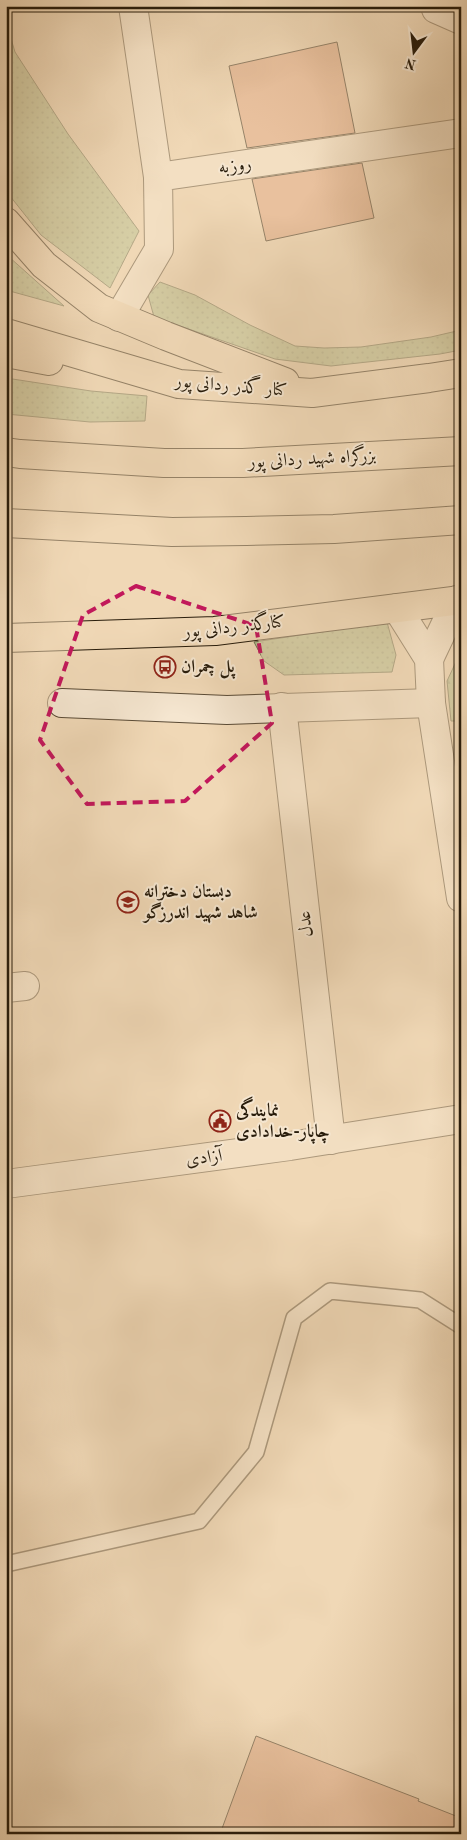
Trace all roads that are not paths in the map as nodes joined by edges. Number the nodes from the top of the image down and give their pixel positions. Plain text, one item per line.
1 (133, 6) edge
2 (435, 6) edge
3 (461, 20) edge
4 (461, 133) edge
5 (158, 177) junction
6 (6, 222) edge
7 (119, 317) junction
8 (6, 333) edge
9 (6, 354) edge
10 (461, 373) edge
11 (179, 384) junction
12 (312, 393) junction
13 (461, 451) edge
14 (6, 452) edge
15 (461, 520) edge
16 (6, 523) edge
17 (459, 600) edge
18 (397, 608) junction
19 (6, 623) edge
20 (215, 631) junction
21 (6, 638) edge
22 (6, 653) edge
23 (429, 659) junction
24 (62, 703) dead end
25 (431, 703) junction
26 (282, 707) junction
27 (453, 794) edge
28 (461, 898) edge
29 (461, 1119) edge
30 (330, 1140) junction
31 (6, 1184) edge
32 (461, 1326) edge
33 (6, 1564) edge

1 - 5 street
2 - 3 street
4 - 5 street, روزبه
5 - 7 street
6 - 7 main road
7 - 12 main road
8 - 11 main road, کنار گذر ردانی پور
9 - 11 main road
10 - 12 main road, کنار گذر ردانی پور
11 - 12 main road, کنار گذر ردانی پور
13 - 14 main road, بزرگراه شهید ردانی پور
15 - 16 main road
17 - 18 main road, کنارگذر ردانی پور
17 - 23 street
18 - 20 main road, کنارگذر ردانی پور
18 - 23 street
19 - 20 main road
20 - 21 main road, کنارگذر ردانی پور
20 - 22 main road
23 - 25 street
24 - 26 street
25 - 26 street
25 - 27 street
26 - 30 street, عدل
27 - 28 street
29 - 30 street, آزادی
30 - 31 street, آزادی
32 - 33 lane

